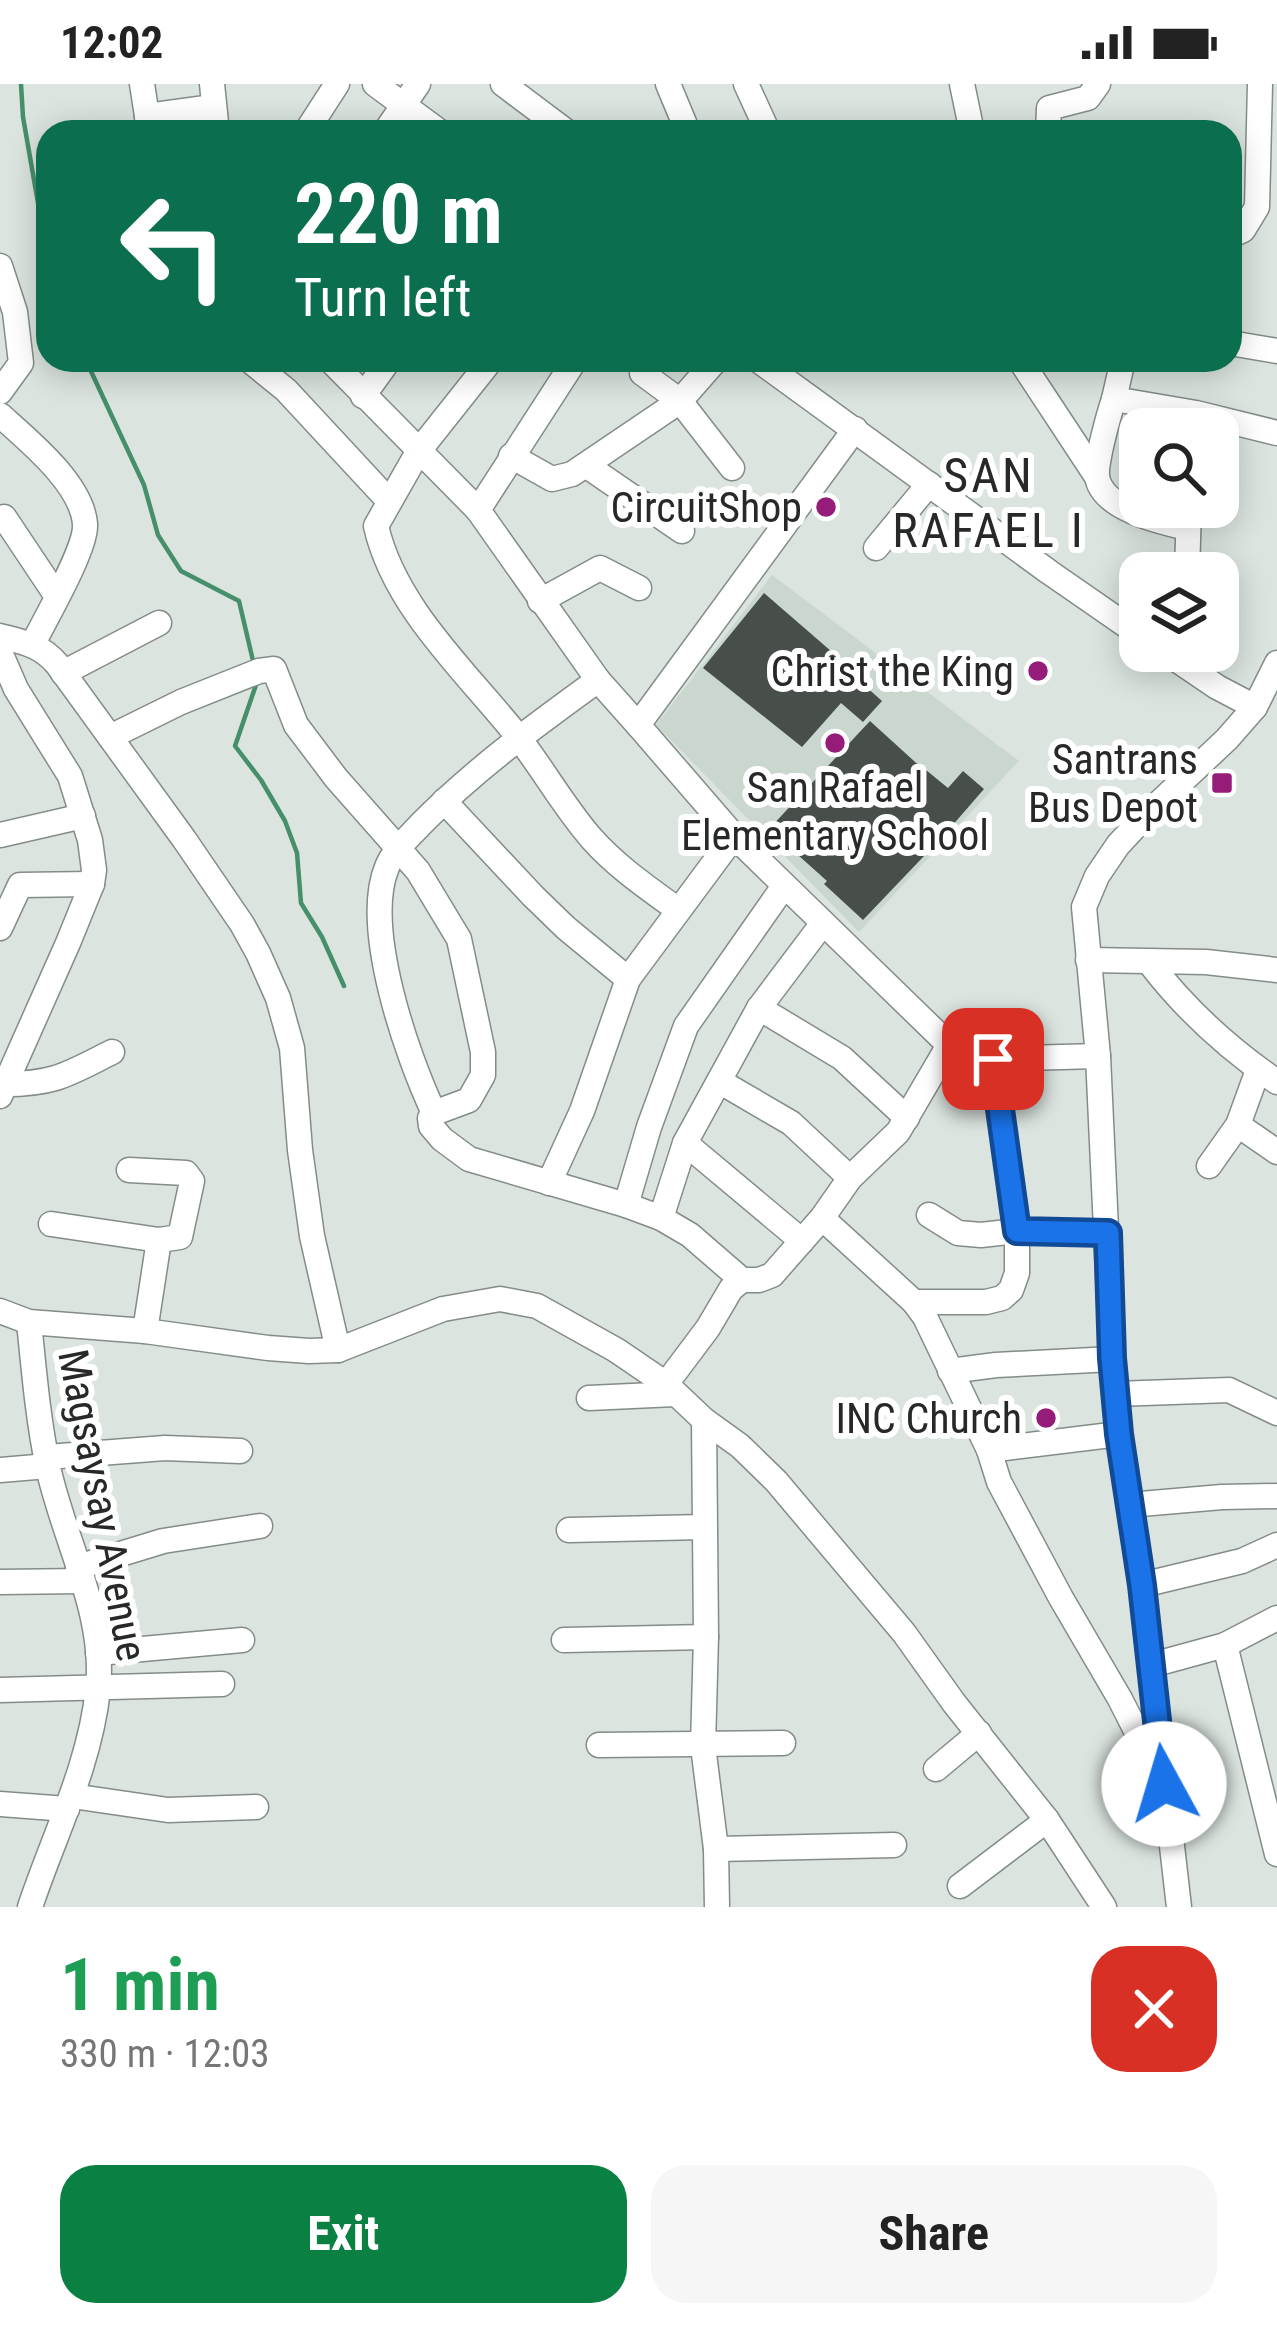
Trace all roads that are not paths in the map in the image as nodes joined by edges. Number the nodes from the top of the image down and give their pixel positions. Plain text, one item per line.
1 (142, 84) edge
2 (338, 84) edge
3 (375, 84) edge
4 (504, 84) edge
5 (668, 84) edge
6 (746, 84) edge
7 (962, 84) edge
8 (1097, 84) edge
9 (1260, 84) edge
10 (411, 94) edge
11 (214, 108) edge
12 (147, 120) edge
13 (164, 120) edge
14 (314, 120) edge
15 (394, 120) edge
16 (431, 120) edge
17 (551, 120) edge
18 (683, 120) edge
19 (762, 120) edge
20 (970, 120) edge
21 (1048, 120) edge
22 (1242, 230) edge
23 (0, 266) edge
24 (1242, 345) edge
25 (1277, 351) edge
26 (264, 372) edge
27 (341, 372) edge
28 (380, 372) edge
29 (481, 372) edge
30 (567, 372) edge
31 (705, 372) edge
32 (775, 372) edge
33 (1029, 372) edge
34 (1120, 372) edge
35 (642, 373) dead end
36 (0, 392) edge
37 (363, 396) junction
38 (1114, 398) junction
39 (680, 401) junction
40 (1153, 408) edge
41 (0, 416) edge
42 (1239, 427) edge
43 (856, 430) junction
44 (1277, 433) edge
45 (418, 452) junction
46 (511, 456) junction
47 (587, 466) junction
48 (731, 468) dead end
49 (1097, 477) junction
50 (929, 484) junction
51 (389, 501) junction
52 (1119, 502) edge
53 (478, 510) junction
54 (4, 518) dead end
55 (682, 531) dead end
56 (876, 548) dead end
57 (639, 588) dead end
58 (56, 596) junction
59 (540, 601) junction
60 (1119, 620) edge
61 (159, 623) dead end
62 (0, 636) edge
63 (33, 644) junction
64 (0, 652) edge
65 (1277, 663) edge
66 (1195, 672) edge
67 (63, 673) junction
68 (598, 680) junction
69 (1256, 707) junction
70 (638, 725) junction
71 (110, 736) junction
72 (519, 738) junction
73 (444, 801) junction
74 (83, 817) junction
75 (0, 835) edge
76 (734, 836) junction
77 (398, 848) junction
78 (92, 884) junction
79 (10, 886) edge
80 (784, 886) junction
81 (678, 910) junction
82 (823, 923) junction
83 (0, 928) edge
84 (1088, 960) junction
85 (1148, 962) junction
86 (1277, 970) edge
87 (628, 979) junction
88 (759, 1008) junction
89 (949, 1045) junction
90 (112, 1052) dead end
91 (1098, 1056) junction
92 (993, 1059) junction
93 (1271, 1077) edge
94 (718, 1081) junction
95 (3, 1090) edge
96 (434, 1113) junction
97 (907, 1118) junction
98 (1238, 1125) junction
99 (685, 1143) junction
100 (1277, 1152) edge
101 (1209, 1166) dead end
102 (129, 1170) dead end
103 (850, 1178) junction
104 (549, 1183) junction
105 (626, 1205) junction
106 (929, 1215) dead end
107 (661, 1218) junction
108 (822, 1218) junction
109 (51, 1224) dead end
110 (1017, 1231) junction
111 (1108, 1233) junction
112 (159, 1240) junction
113 (802, 1241) junction
114 (742, 1280) junction
115 (914, 1302) junction
116 (0, 1311) edge
117 (29, 1322) junction
118 (145, 1331) junction
119 (338, 1350) junction
120 (1112, 1358) junction
121 (950, 1371) junction
122 (670, 1389) junction
123 (1115, 1394) junction
124 (589, 1398) dead end
125 (1277, 1413) edge
126 (704, 1420) junction
127 (1119, 1434) junction
128 (989, 1450) junction
129 (240, 1451) dead end
130 (47, 1461) junction
131 (0, 1470) edge
132 (1277, 1496) edge
133 (1129, 1505) junction
134 (260, 1526) dead end
135 (704, 1527) junction
136 (569, 1530) dead end
137 (1277, 1545) edge
138 (80, 1575) junction
139 (0, 1582) edge
140 (1142, 1585) junction
141 (1277, 1618) edge
142 (706, 1637) junction
143 (242, 1640) dead end
144 (564, 1640) dead end
145 (1225, 1645) junction
146 (98, 1653) junction
147 (1152, 1665) junction
148 (222, 1684) dead end
149 (99, 1686) junction
150 (0, 1690) edge
151 (979, 1733) junction
152 (783, 1743) dead end
153 (598, 1745) dead end
154 (703, 1746) junction
155 (936, 1769) dead end
156 (1164, 1784) junction
157 (69, 1803) junction
158 (0, 1804) edge
159 (256, 1807) dead end
160 (1047, 1820) junction
161 (894, 1845) dead end
162 (716, 1850) junction
163 (1277, 1853) edge
164 (960, 1886) dead end
165 (30, 1907) edge
166 (717, 1907) edge
167 (1104, 1907) edge
168 (1179, 1907) edge

1 - 12 street
2 - 14 street
3 - 10 street
4 - 17 street
5 - 18 street
6 - 19 street
7 - 20 street
8 - 21 street
9 - 22 street
10 - 15 street
10 - 16 street
11 - 13 street
23 - 36 street
24 - 25 street
26 - 51 street
27 - 37 street
28 - 37 street
29 - 45 street
30 - 46 street
31 - 39 street
32 - 43 street
33 - 49 street
34 - 38 street
35 - 39 street
37 - 45 street
38 - 40 street
38 - 49 street
39 - 47 street
39 - 48 street
41 - 58 street
42 - 44 street
43 - 50 street
43 - 70 street
45 - 51 street
45 - 53 street
46 - 47 street
46 - 53 street
47 - 55 street
49 - 52 street
50 - 56 street
50 - 60 street
51 - 72 street
53 - 59 street
54 - 58 street
57 - 59 street
58 - 63 street
59 - 68 street
61 - 67 street
62 - 63 street
63 - 67 street
64 - 74 street
65 - 69 street
66 - 69 street
67 - 71 street
68 - 70 street
68 - 72 street
69 - 84 street
70 - 76 street
71 - 77 street
71 - 119 street
72 - 73 street
72 - 81 street
73 - 77 street
73 - 87 street
74 - 75 street
74 - 78 street
76 - 80 street
76 - 81 street
77 - 96 street
77 - 96 street
78 - 79 street
78 - 95 street
79 - 83 street
80 - 82 street
80 - 105 street
81 - 87 street
82 - 88 street
82 - 89 street
84 - 85 street
84 - 91 street
85 - 86 street
85 - 93 street
87 - 104 street
88 - 94 street
88 - 97 street
89 - 92 street
89 - 97 street
90 - 95 street
91 - 92 street
91 - 111 street
92 - 110 street
93 - 98 street
94 - 99 street
94 - 103 street
96 - 104 street
97 - 103 street
98 - 100 street
98 - 101 street
99 - 107 street
99 - 113 street
102 - 112 street
103 - 108 street
104 - 105 street
105 - 107 street
106 - 110 street
107 - 114 street
108 - 113 street
108 - 115 street
109 - 112 street
110 - 111 street
110 - 115 street
111 - 120 street
112 - 118 street
113 - 114 street
114 - 122 street
115 - 121 street
116 - 117 street
117 - 118 street
117 - 130 street, Magsaysay Avenue
118 - 119 street
119 - 122 street
120 - 121 street
120 - 123 street
121 - 128 street
122 - 124 street
122 - 126 street
123 - 125 street
123 - 127 street
126 - 135 street
126 - 151 street
127 - 128 street
127 - 133 street
128 - 156 street
129 - 130 street
130 - 131 street
130 - 138 street, Magsaysay Avenue
132 - 133 street
133 - 140 street
134 - 138 street
135 - 136 street
135 - 142 street
137 - 140 street
138 - 139 street
138 - 146 street, Magsaysay Avenue
140 - 147 street
141 - 145 street
142 - 144 street
142 - 154 street
143 - 146 street
145 - 147 street
145 - 163 street
146 - 149 street, Magsaysay Avenue
147 - 156 street
148 - 149 street
149 - 150 street
149 - 157 street, Magsaysay Avenue
151 - 155 street
151 - 160 street
152 - 154 street
153 - 154 street
154 - 162 street
156 - 168 street
157 - 158 street
157 - 159 street
157 - 165 street, Magsaysay Avenue
160 - 164 street
160 - 167 street
161 - 162 street
162 - 166 street

